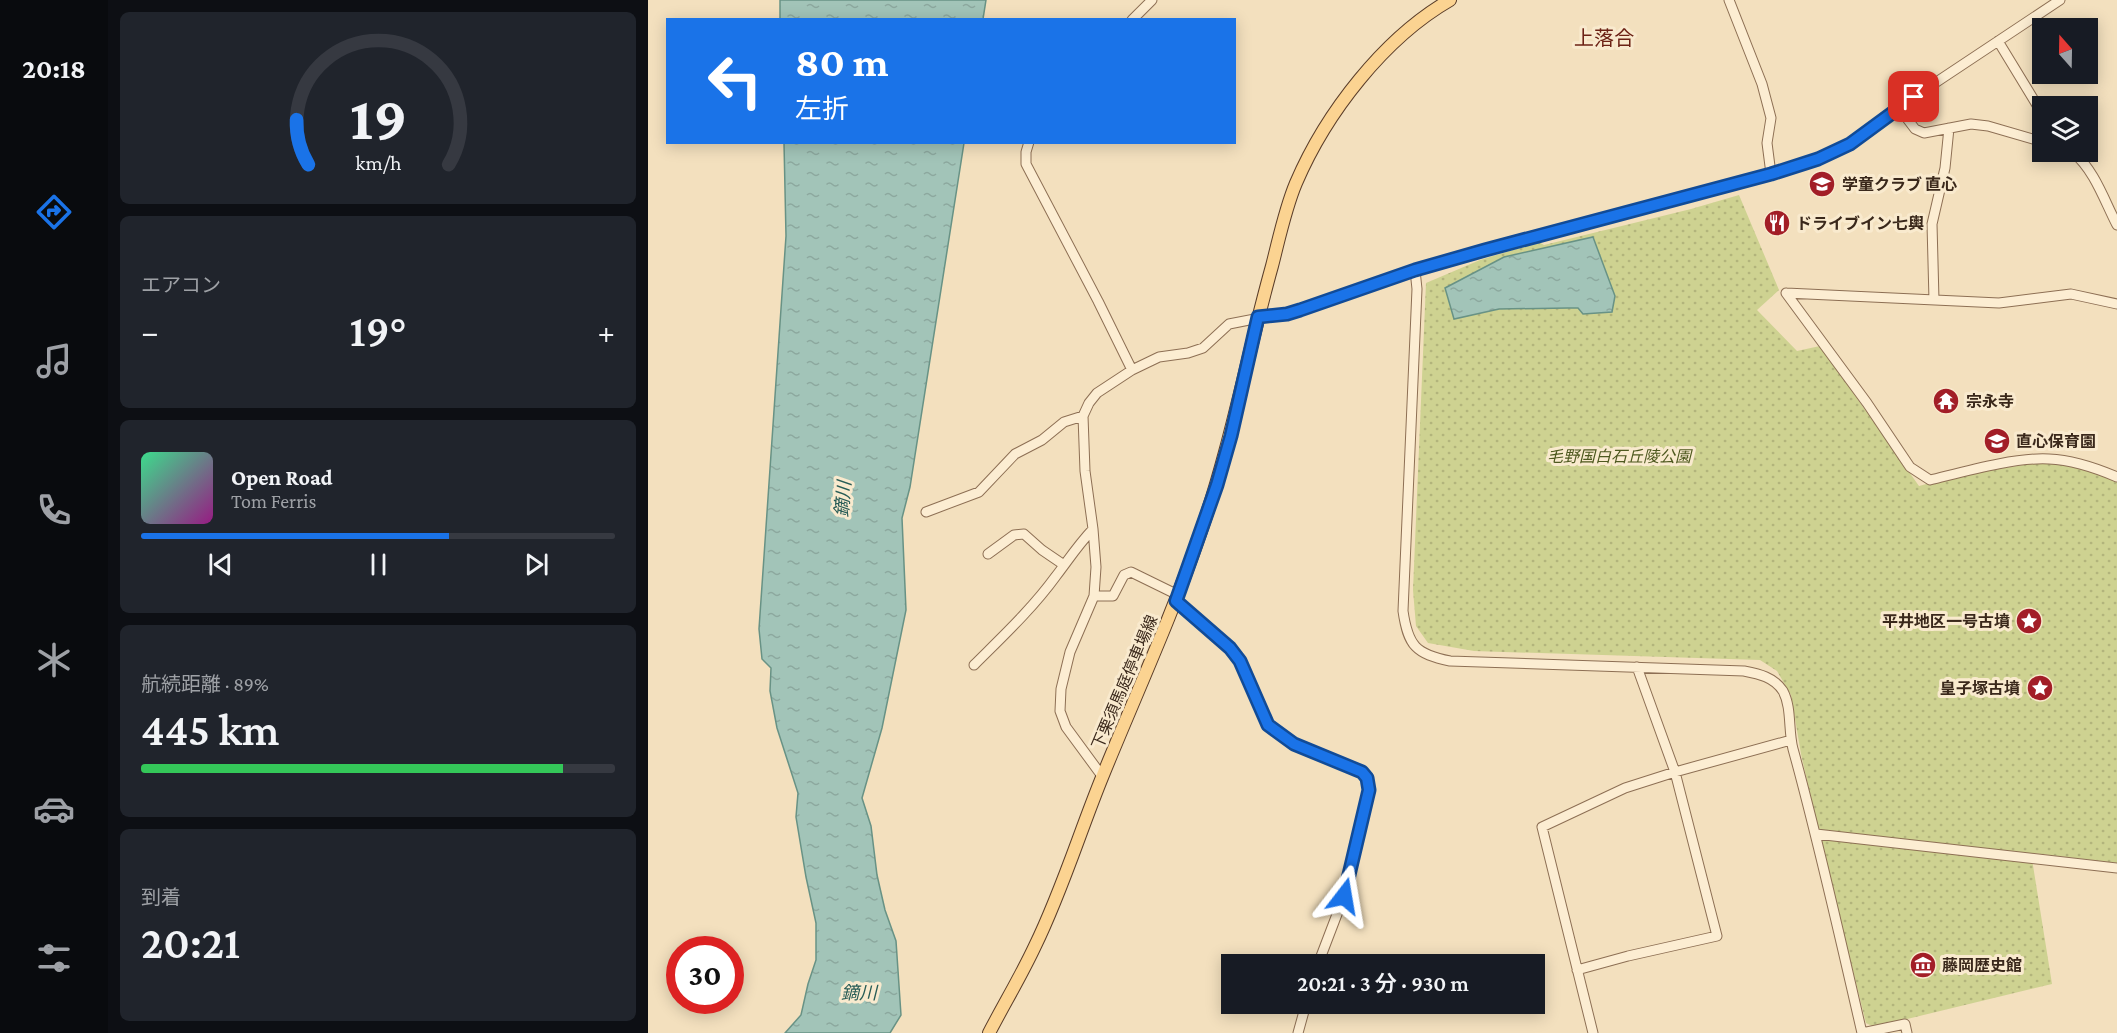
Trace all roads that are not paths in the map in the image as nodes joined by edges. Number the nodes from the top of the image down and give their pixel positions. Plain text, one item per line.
1 (1152, 0) edge
2 (1730, 0) edge
3 (2060, 0) edge
4 (1443, 2) edge
5 (1134, 18) edge
6 (1998, 41) junction
7 (2032, 97) edge
8 (1899, 108) junction
9 (1949, 128) junction
10 (2032, 139) edge
11 (1028, 144) edge
12 (2084, 162) edge
13 (1771, 174) junction
14 (2117, 225) edge
15 (1415, 270) junction
16 (1935, 300) junction
17 (2117, 304) edge
18 (1258, 317) junction
19 (1132, 370) junction
20 (1083, 416) junction
21 (2117, 477) edge
22 (926, 512) dead end
23 (1093, 529) junction
24 (988, 554) dead end
25 (1064, 565) junction
26 (1094, 596) junction
27 (1177, 598) junction
28 (974, 665) dead end
29 (1637, 667) junction
30 (1791, 740) junction
31 (1675, 772) junction
32 (1102, 776) junction
33 (1816, 834) junction
34 (2117, 868) edge
35 (1322, 954) edge
36 (1578, 970) junction
37 (1303, 1014) edge
38 (989, 1033) edge
39 (1298, 1033) edge
40 (1593, 1033) edge
41 (1862, 1033) edge
42 (1907, 1033) edge

1 - 5 street
2 - 13 street
3 - 6 street
4 - 18 main road, 下栗須馬庭停車場線
6 - 7 street
6 - 8 street
8 - 9 street
8 - 13 street
9 - 10 street
9 - 16 street
11 - 19 street
12 - 14 street
13 - 15 street
15 - 18 street
15 - 29 street
16 - 17 street
16 - 21 street
18 - 19 street
18 - 27 main road, 下栗須馬庭停車場線
19 - 20 street
20 - 22 street
20 - 23 street
23 - 25 street
23 - 26 street
24 - 25 street
25 - 28 street
26 - 27 street
26 - 32 street
27 - 32 main road, 下栗須馬庭停車場線
27 - 35 street
29 - 30 street
29 - 31 street
30 - 31 street
30 - 33 street
31 - 36 street
31 - 36 street
32 - 38 main road, 下栗須馬庭停車場線
33 - 34 street
33 - 41 street
36 - 40 street
37 - 39 street
41 - 42 street

